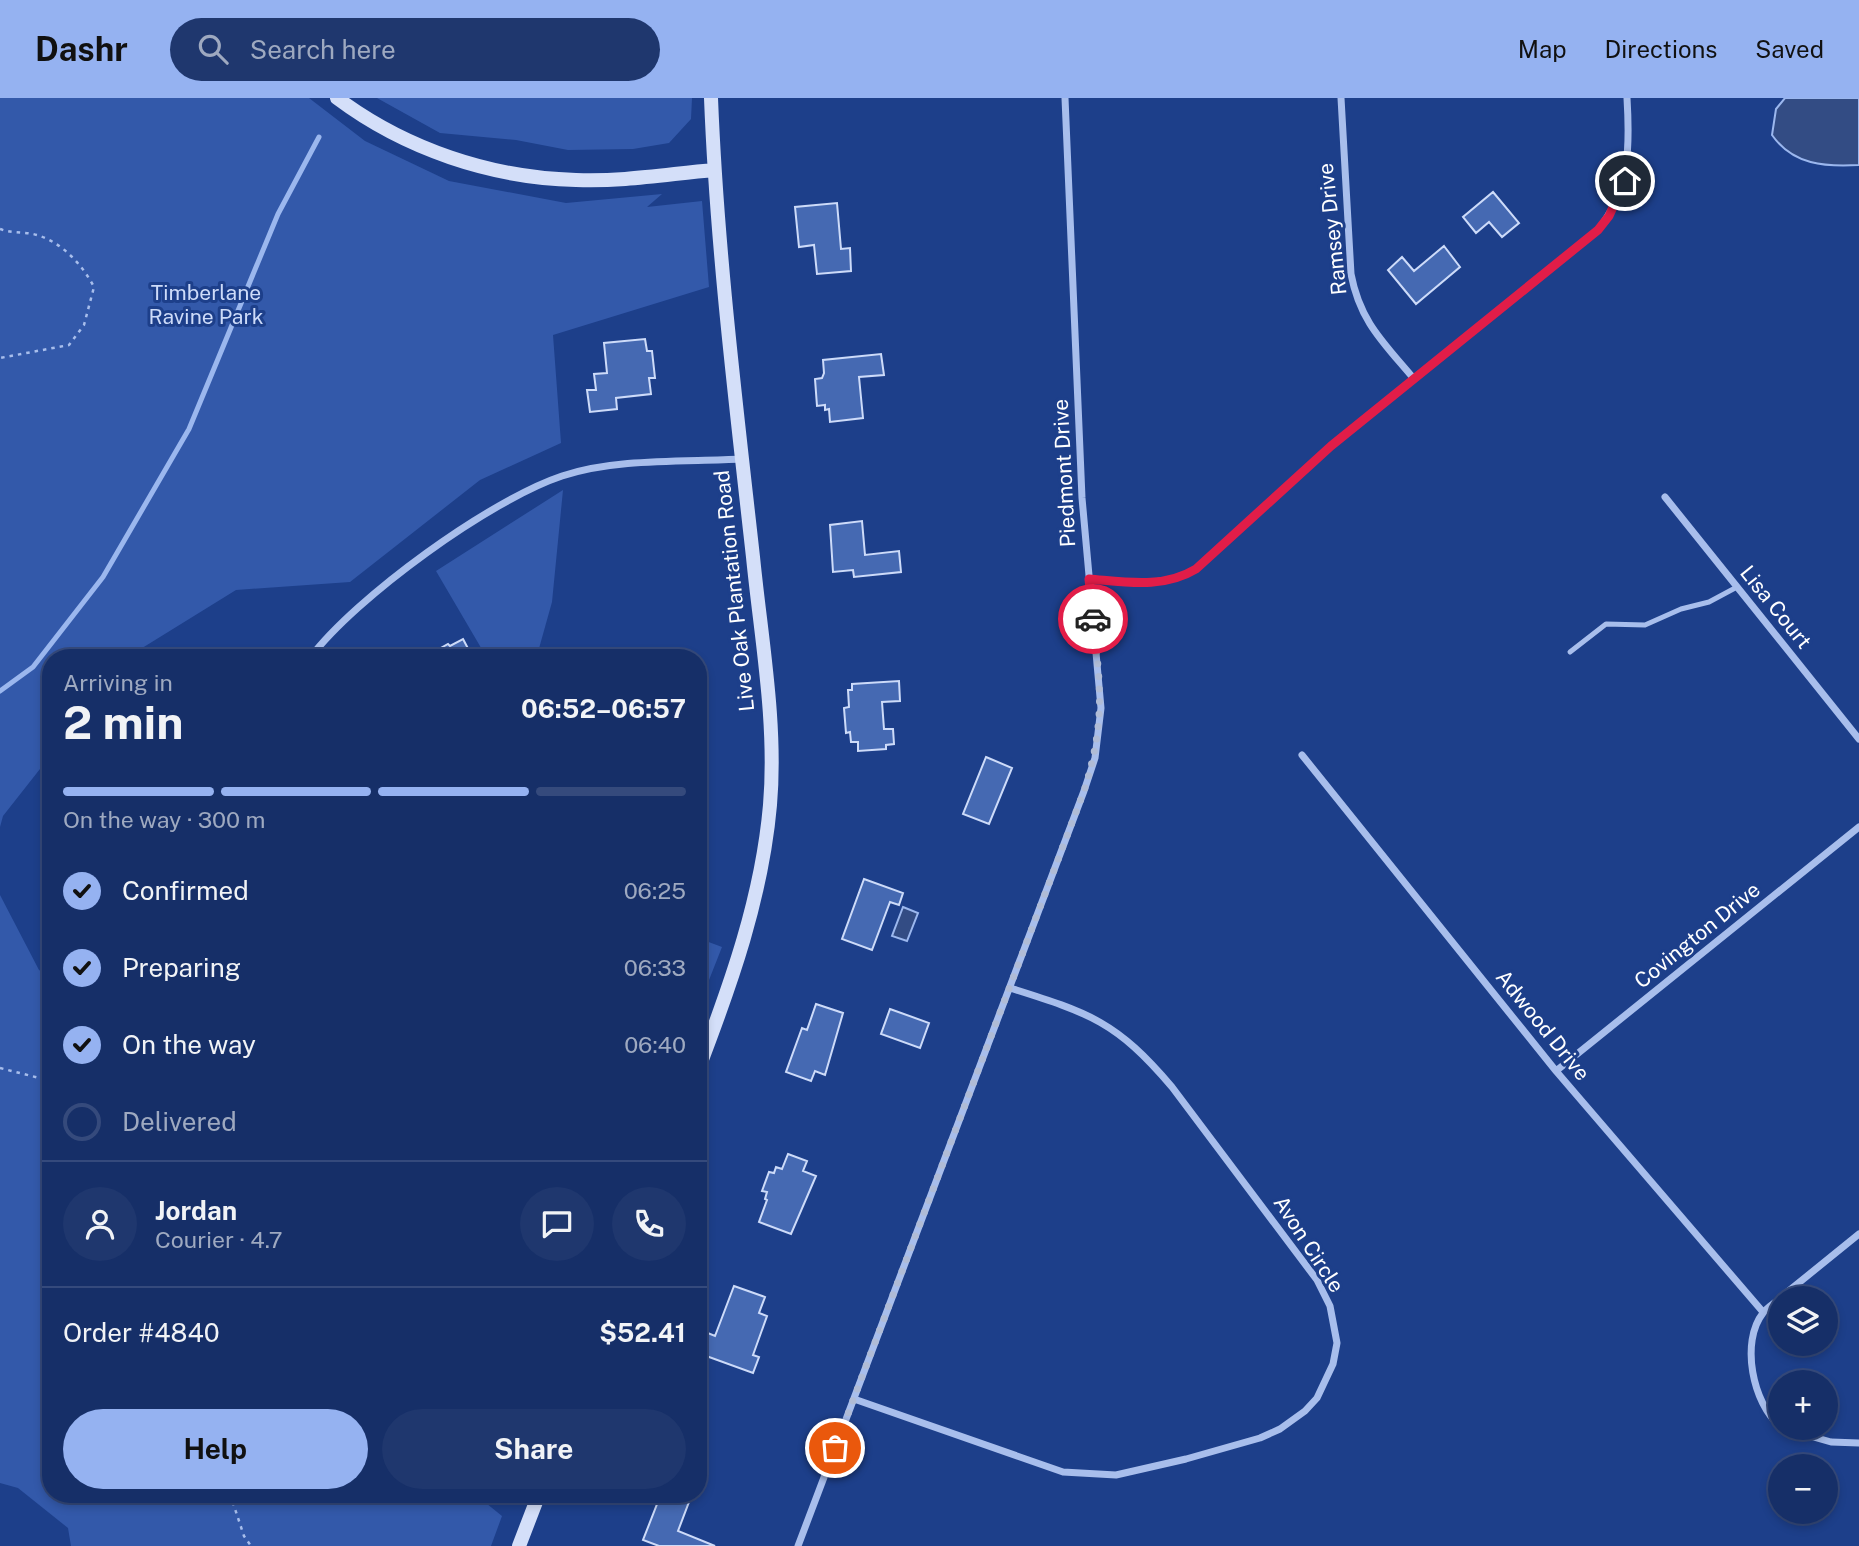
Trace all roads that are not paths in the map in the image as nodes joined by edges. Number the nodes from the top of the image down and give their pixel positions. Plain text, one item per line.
1 (337, 98) edge
2 (711, 98) edge
3 (1065, 98) edge
4 (1341, 98) edge
5 (1627, 98) edge
6 (714, 170) junction
7 (1414, 379) junction
8 (742, 459) junction
9 (1665, 497) dead end
10 (1089, 579) junction
11 (1737, 587) junction
12 (317, 649) edge
13 (1570, 652) dead end
14 (1859, 739) edge
15 (1302, 755) dead end
16 (1859, 827) edge
17 (1010, 988) junction
18 (707, 1045) edge
19 (1556, 1071) junction
20 (1859, 1234) edge
21 (1796, 1286) edge
22 (1768, 1308) edge
23 (1763, 1312) junction
24 (854, 1399) junction
25 (1768, 1414) edge
26 (1824, 1440) edge
27 (1859, 1443) edge
28 (535, 1503) edge
29 (519, 1546) edge
30 (798, 1546) edge

1 - 6 street
2 - 6 street, Live Oak Plantation Road
3 - 10 street, Piedmont Drive
4 - 7 street, Ramsey Drive
5 - 7 street
6 - 8 street, Live Oak Plantation Road
7 - 10 street
8 - 12 street
8 - 18 street, Live Oak Plantation Road
9 - 11 street, Lisa Court
10 - 17 street, Piedmont Drive
11 - 13 lane
11 - 14 street, Lisa Court
15 - 19 street, Adwood Drive
16 - 19 street, Covington Drive
17 - 24 street, Piedmont Drive
17 - 24 street, Avon Circle
19 - 23 street, Adwood Drive
20 - 21 street
22 - 23 street
23 - 25 street
24 - 30 street, Piedmont Drive
26 - 27 street
28 - 29 street

